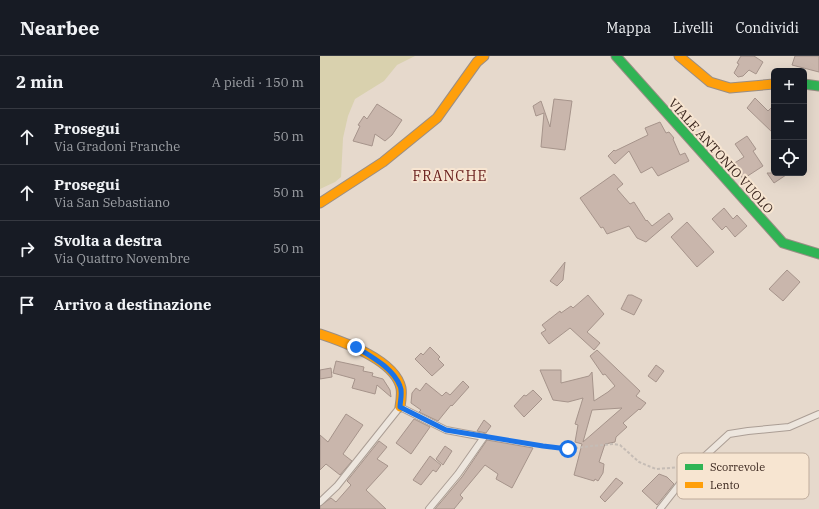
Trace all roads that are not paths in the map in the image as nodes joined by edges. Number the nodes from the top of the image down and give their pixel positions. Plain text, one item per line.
1 (484, 56) edge
2 (616, 56) edge
3 (679, 56) edge
4 (771, 84) edge
5 (807, 84) edge
6 (819, 86) edge
7 (320, 204) edge
8 (819, 254) edge
9 (320, 334) edge
10 (400, 407) junction
11 (819, 414) edge
12 (709, 453) edge
13 (677, 487) edge
14 (320, 502) edge
15 (430, 509) edge
16 (660, 509) edge

1 - 7 street
2 - 8 street, VIALE ANTONIO VUOLO
3 - 4 street
5 - 6 street
9 - 10 street
10 - 14 lane
10 - 15 lane
11 - 12 lane
13 - 16 lane

